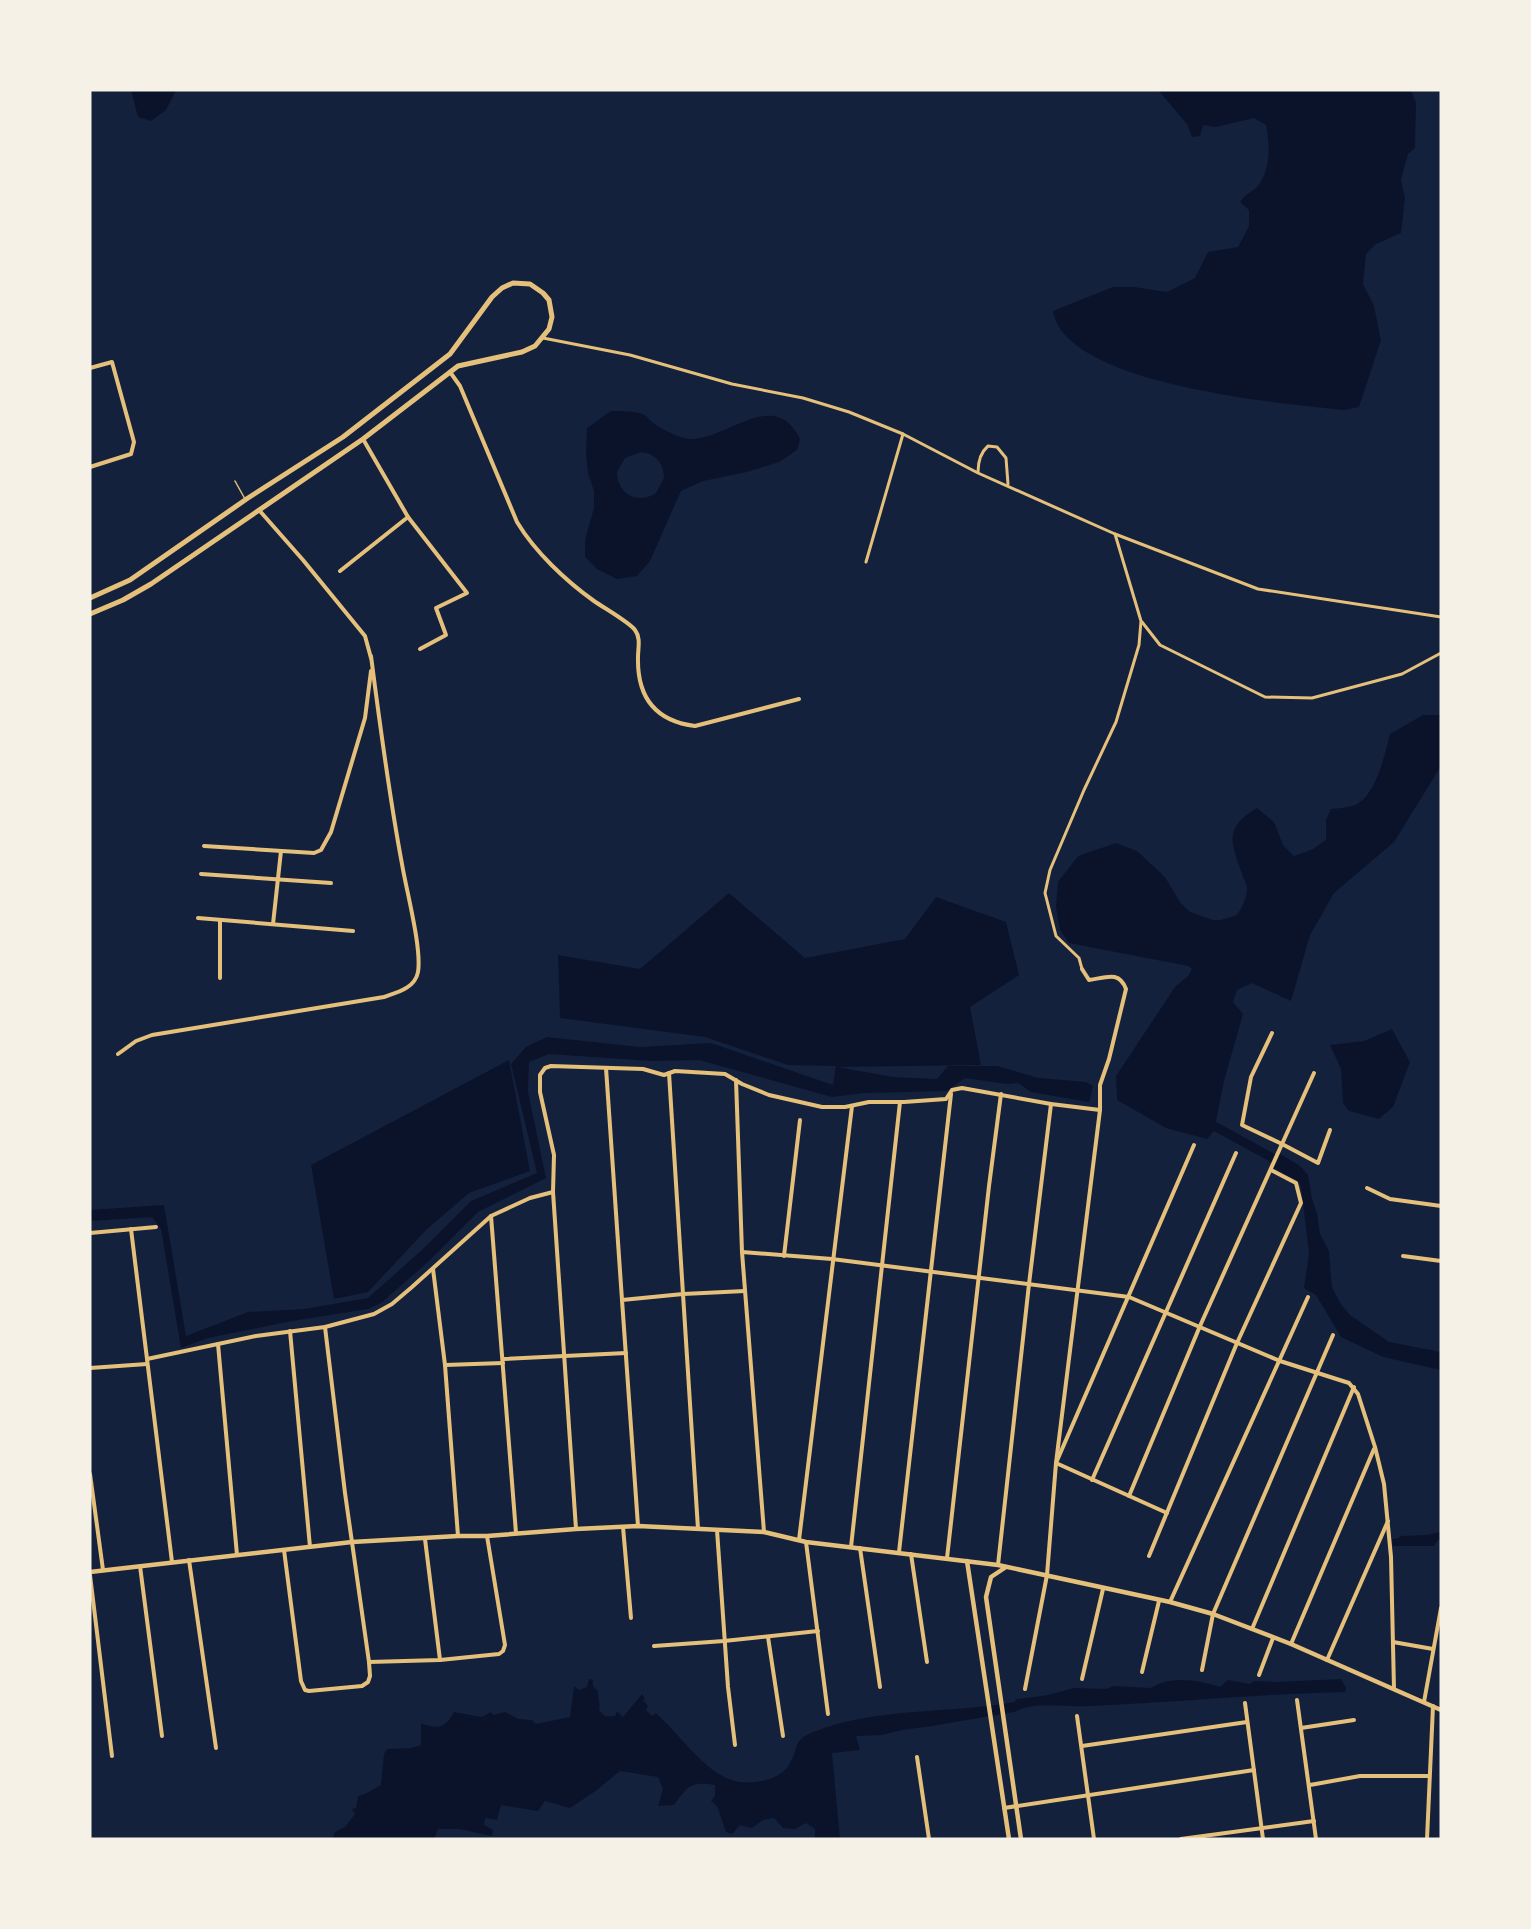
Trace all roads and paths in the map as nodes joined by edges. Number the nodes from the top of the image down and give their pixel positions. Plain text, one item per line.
1 (543, 338) junction
2 (450, 354) junction
3 (458, 366) junction
4 (90, 368) edge
5 (450, 372) junction
6 (903, 434) junction
7 (363, 439) junction
8 (90, 467) edge
9 (978, 472) junction
10 (234, 481) dead end
11 (1008, 484) junction
12 (246, 499) junction
13 (258, 509) junction
14 (408, 517) junction
15 (1115, 534) junction
16 (866, 562) dead end
17 (340, 571) dead end
18 (90, 598) edge
19 (90, 605) edge
20 (91, 614) edge
21 (1441, 617) edge
22 (1141, 621) junction
23 (420, 649) dead end
24 (1441, 653) edge
25 (371, 656) junction
26 (799, 699) dead end
27 (204, 846) dead end
28 (281, 851) junction
29 (201, 874) dead end
30 (279, 879) junction
31 (332, 884) dead end
32 (198, 918) dead end
33 (220, 920) junction
34 (273, 924) junction
35 (353, 931) dead end
36 (1082, 969) joint
37 (220, 978) dead end
38 (1272, 1033) dead end
39 (118, 1054) dead end
40 (606, 1068) junction
41 (669, 1073) junction
42 (1314, 1073) dead end
43 (736, 1080) junction
44 (952, 1090) junction
45 (1002, 1094) junction
46 (900, 1102) junction
47 (1052, 1104) junction
48 (852, 1106) junction
49 (1100, 1110) junction
50 (800, 1120) dead end
51 (1330, 1130) dead end
52 (1194, 1145) dead end
53 (1281, 1146) junction
54 (1236, 1153) dead end
55 (1271, 1170) junction
56 (1367, 1188) dead end
57 (554, 1192) junction
58 (1441, 1206) edge
59 (491, 1216) junction
60 (156, 1227) dead end
61 (131, 1229) junction
62 (90, 1233) edge
63 (742, 1252) junction
64 (784, 1256) junction
65 (1403, 1256) dead end
66 (832, 1259) junction
67 (1441, 1262) edge
68 (882, 1267) junction
69 (433, 1269) junction
70 (932, 1272) junction
71 (978, 1277) junction
72 (1029, 1284) junction
73 (1079, 1290) junction
74 (745, 1291) junction
75 (683, 1294) junction
76 (1129, 1297) junction
77 (1308, 1297) dead end
78 (622, 1300) junction
79 (1165, 1312) junction
80 (1200, 1326) junction
81 (325, 1327) junction
82 (290, 1331) junction
83 (1333, 1335) dead end
84 (1237, 1343) junction
85 (218, 1344) junction
86 (626, 1353) junction
87 (564, 1356) junction
88 (147, 1361) junction
89 (503, 1361) junction
90 (1280, 1361) junction
91 (445, 1365) junction
92 (90, 1368) edge
93 (1317, 1372) junction
94 (1354, 1387) junction
95 (1375, 1447) junction
96 (1056, 1463) junction
97 (90, 1474) edge
98 (1092, 1480) junction
99 (1129, 1496) junction
100 (1167, 1513) junction
101 (1388, 1521) junction
102 (638, 1526) junction
103 (623, 1527) junction
104 (576, 1529) junction
105 (698, 1529) junction
106 (717, 1530) junction
107 (764, 1532) junction
108 (516, 1533) junction
109 (458, 1536) junction
110 (487, 1536) junction
111 (424, 1539) junction
112 (799, 1540) junction
113 (352, 1542) junction
114 (806, 1542) junction
115 (310, 1547) junction
116 (851, 1547) junction
117 (860, 1548) junction
118 (284, 1550) junction
119 (899, 1552) junction
120 (911, 1553) junction
121 (237, 1555) junction
122 (1149, 1556) dead end
123 (947, 1558) junction
124 (189, 1560) junction
125 (967, 1560) junction
126 (172, 1562) junction
127 (998, 1565) junction
128 (140, 1566) junction
129 (1006, 1567) junction
130 (103, 1570) junction
131 (90, 1573) edge
132 (1047, 1575) junction
133 (1103, 1589) junction
134 (1159, 1601) junction
135 (1170, 1602) junction
136 (1441, 1608) edge
137 (1213, 1614) junction
138 (631, 1618) dead end
139 (1252, 1629) junction
140 (818, 1631) junction
141 (768, 1637) junction
142 (1273, 1638) junction
143 (724, 1641) junction
144 (1393, 1642) junction
145 (1291, 1644) junction
146 (654, 1646) dead end
147 (1433, 1649) junction
148 (440, 1660) junction
149 (1327, 1661) junction
150 (369, 1662) junction
151 (927, 1662) dead end
152 (1202, 1670) dead end
153 (1142, 1672) dead end
154 (1259, 1675) dead end
155 (1082, 1679) dead end
156 (880, 1687) dead end
157 (1025, 1689) dead end
158 (1394, 1689) junction
159 (1297, 1700) dead end
160 (1424, 1702) junction
161 (1245, 1703) dead end
162 (1433, 1706) junction
163 (1441, 1710) edge
164 (828, 1714) dead end
165 (1077, 1716) dead end
166 (1004, 1719) junction
167 (1354, 1720) dead end
168 (990, 1721) junction
169 (1247, 1722) junction
170 (1301, 1728) junction
171 (162, 1736) dead end
172 (783, 1736) dead end
173 (735, 1745) dead end
174 (1082, 1746) junction
175 (216, 1748) dead end
176 (112, 1756) dead end
177 (917, 1757) dead end
178 (1254, 1770) junction
179 (1429, 1776) junction
180 (1310, 1785) junction
181 (1089, 1796) junction
182 (1017, 1806) junction
183 (1004, 1808) junction
184 (1314, 1821) junction
185 (1261, 1827) junction
186 (1214, 1837) edge
187 (929, 1839) edge
188 (1009, 1839) edge
189 (1021, 1839) edge
190 (1094, 1839) edge
191 (1181, 1839) edge
192 (1263, 1839) edge
193 (1316, 1839) edge
194 (1427, 1839) edge

1 - 2 main road
1 - 3 main road
1 - 6 street
2 - 3 main road
2 - 12 main road
3 - 5 main road
4 - 8 street
5 - 7 main road
5 - 26 street
6 - 9 street
6 - 16 street
7 - 13 main road
7 - 14 street
9 - 11 street
9 - 11 street
10 - 12 lane
11 - 15 street
12 - 13 main road
12 - 18 main road
13 - 20 main road
13 - 25 street
14 - 17 street
14 - 23 street
15 - 21 street
15 - 22 street
19 - 20 main road
22 - 24 street
22 - 36 street
25 - 28 street
25 - 39 street
27 - 28 street
28 - 30 street
29 - 30 street
30 - 31 street
30 - 34 street
32 - 33 street
33 - 34 street
33 - 37 street
34 - 35 street
36 - 49 street
38 - 53 street
40 - 41 street
40 - 57 street
40 - 78 street
41 - 43 street
41 - 75 street
42 - 53 street
43 - 48 street
43 - 63 street
44 - 45 street
44 - 46 street
44 - 70 street
45 - 47 street
45 - 71 street
46 - 48 street
46 - 68 street
47 - 49 street
47 - 72 street
48 - 66 street
49 - 73 street
50 - 64 street
51 - 53 street
52 - 76 street
53 - 55 street
54 - 79 street
55 - 80 street
55 - 84 street
56 - 58 street
57 - 59 street
57 - 87 street
59 - 69 street
59 - 89 street
60 - 61 street
61 - 62 street
61 - 88 street
63 - 64 street
63 - 74 street
64 - 66 street
65 - 67 street
66 - 68 street
66 - 112 street
68 - 70 street
68 - 116 street
69 - 81 street
69 - 91 street
70 - 71 street
70 - 119 street
71 - 72 street
71 - 123 street
72 - 73 street
72 - 127 street
73 - 76 street
73 - 96 street
74 - 75 street
74 - 107 street
75 - 78 street
75 - 105 street
76 - 79 street
76 - 96 street
77 - 90 street
78 - 86 street
79 - 80 street
79 - 98 street
80 - 84 street
80 - 99 street
81 - 82 street
81 - 113 street
82 - 85 street
82 - 115 street
83 - 93 street
84 - 90 street
84 - 100 street
85 - 88 street
85 - 121 street
86 - 87 street
86 - 102 street
87 - 89 street
87 - 104 street
88 - 92 street
88 - 126 street
89 - 91 street
89 - 108 street
90 - 93 street
90 - 135 street
91 - 109 street
93 - 94 street
93 - 137 street
94 - 95 street
94 - 139 street
95 - 101 street
95 - 145 street
96 - 98 street
96 - 132 street
97 - 130 street
98 - 99 street
99 - 100 street
100 - 122 street
101 - 144 street
101 - 149 street
102 - 103 street
102 - 105 street
103 - 104 street
103 - 138 street
104 - 108 street
105 - 106 street
106 - 107 street
106 - 143 street
107 - 112 street
108 - 110 street
109 - 110 street
109 - 111 street
110 - 148 street
111 - 113 street
111 - 148 street
112 - 114 street
113 - 115 street
113 - 150 street
114 - 116 street
114 - 140 street
115 - 118 street
116 - 117 street
117 - 119 street
117 - 156 street
118 - 121 street
118 - 150 street
119 - 120 street
120 - 123 street
120 - 151 street
121 - 124 street
123 - 125 street
124 - 126 street
124 - 175 street
125 - 127 street
125 - 168 street
126 - 128 street
127 - 129 street
128 - 130 street
128 - 171 street
129 - 132 street
129 - 166 street
130 - 131 street
131 - 176 street
132 - 133 street
132 - 157 street
133 - 134 street
133 - 155 street
134 - 135 street
134 - 153 street
135 - 137 street
136 - 147 street
137 - 139 street
137 - 152 street
139 - 142 street
140 - 141 street
140 - 164 street
141 - 143 street
141 - 172 street
142 - 145 street
142 - 154 street
143 - 146 street
143 - 173 street
144 - 147 street
144 - 158 street
145 - 149 street
147 - 160 street
148 - 150 street
149 - 158 street
158 - 160 street
159 - 170 street
160 - 162 street
161 - 169 street
162 - 163 street
162 - 179 street
165 - 174 street
166 - 168 street
166 - 182 street
167 - 170 street
168 - 183 street
169 - 174 street
169 - 178 street
170 - 180 street
174 - 181 street
177 - 187 street
178 - 181 street
178 - 185 street
179 - 180 street
179 - 194 street
180 - 184 street
181 - 182 street
181 - 190 street
182 - 183 street
182 - 189 street
183 - 188 street
184 - 185 street
184 - 193 street
185 - 186 street
185 - 192 street
186 - 191 street

